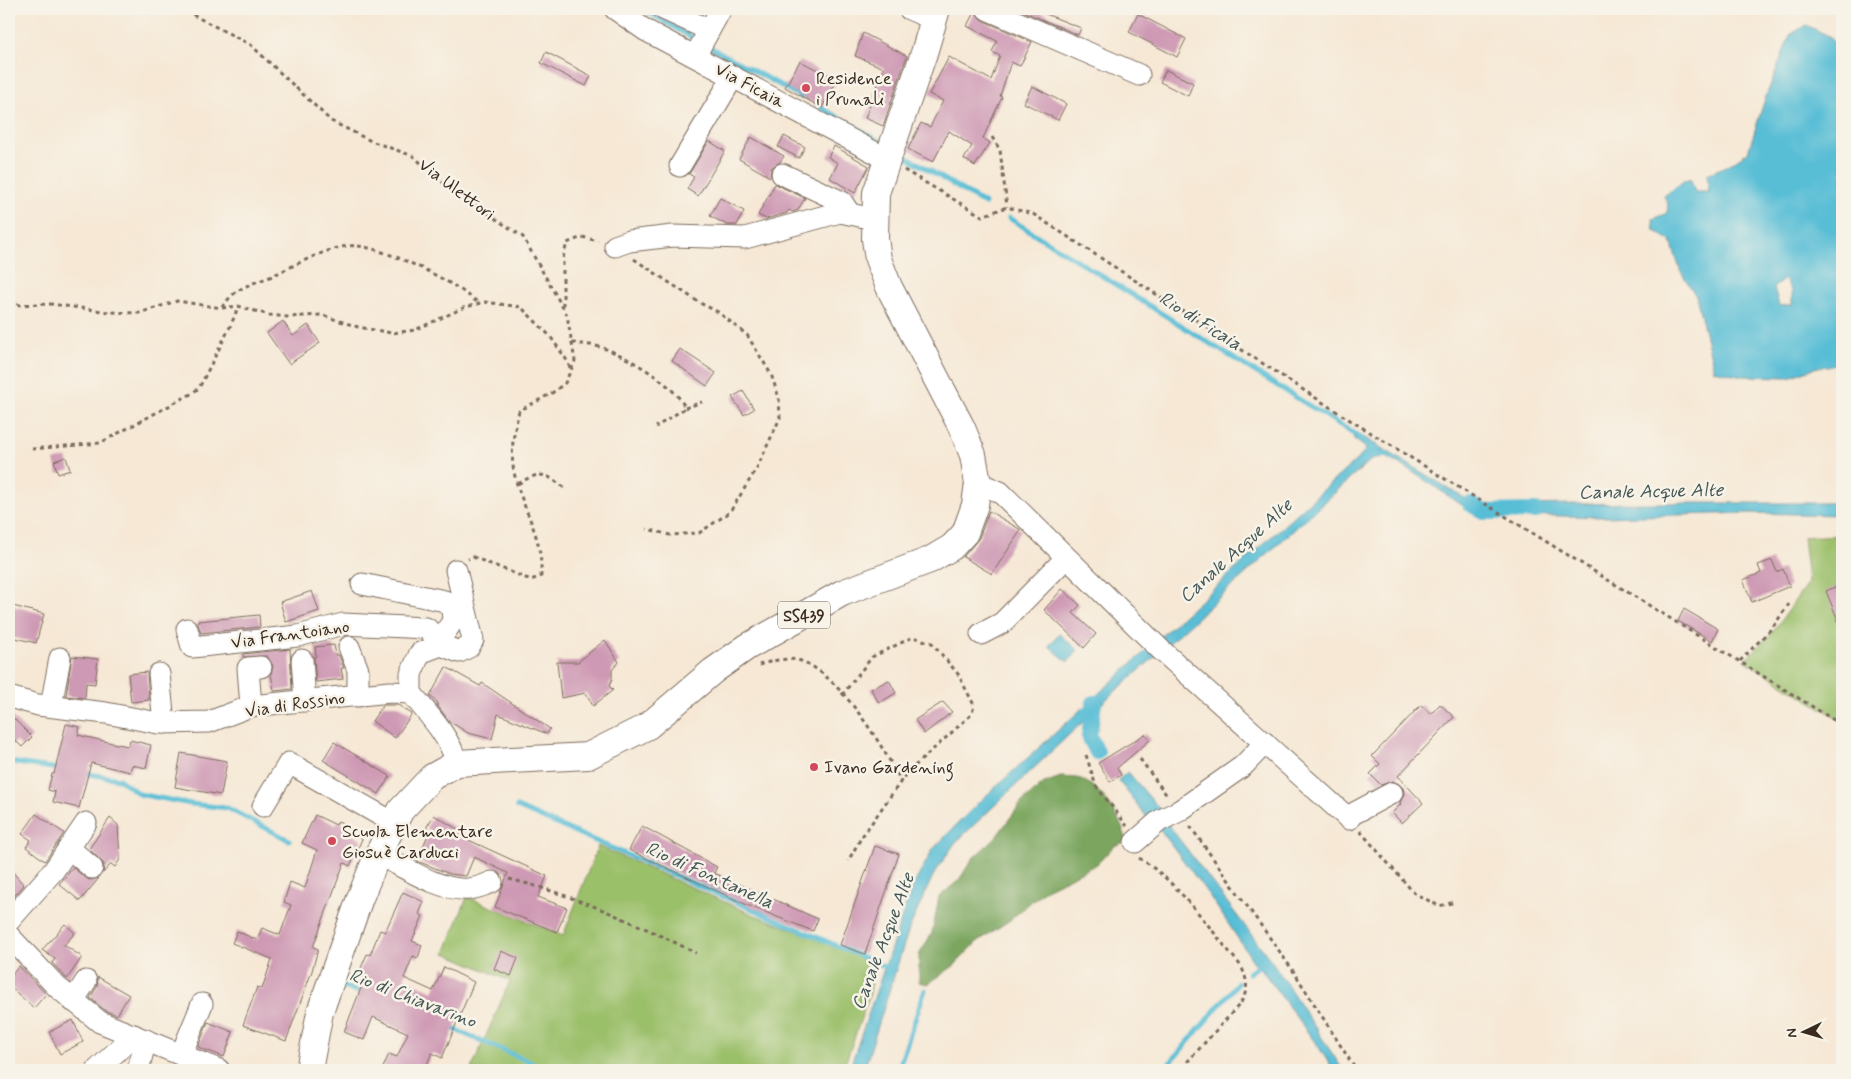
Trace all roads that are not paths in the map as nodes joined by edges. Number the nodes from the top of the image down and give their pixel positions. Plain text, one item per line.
1 (615, 9) edge
2 (663, 9) edge
3 (721, 9) edge
4 (909, 9) edge
5 (987, 9) edge
6 (936, 14) edge
7 (709, 30) junction
8 (695, 56) junction
9 (1139, 75) dead end
10 (733, 77) junction
11 (887, 158) junction
12 (680, 166) dead end
13 (782, 174) dead end
14 (862, 216) junction
15 (615, 246) road end
16 (978, 483) junction
17 (1066, 558) junction
18 (456, 570) road end
19 (362, 584) dead end
20 (980, 634) dead end
21 (189, 638) dead end
22 (439, 641) junction
23 (349, 647) dead end
24 (60, 658) dead end
25 (302, 660) dead end
26 (261, 667) dead end
27 (159, 674) dead end
28 (9, 691) edge
29 (412, 693) junction
30 (358, 696) junction
31 (305, 702) junction
32 (52, 706) junction
33 (251, 706) junction
34 (416, 721) dead end
35 (164, 723) junction
36 (1265, 743) junction
37 (457, 763) junction
38 (1392, 793) dead end
39 (263, 806) dead end
40 (86, 823) dead end
41 (394, 823) junction
42 (1135, 842) road end
43 (69, 848) junction
44 (378, 854) junction
45 (92, 868) dead end
46 (492, 882) road end
47 (9, 921) edge
48 (9, 936) edge
49 (86, 981) dead end
50 (73, 1001) junction
51 (202, 1004) dead end
52 (140, 1038) junction
53 (182, 1055) junction
54 (97, 1070) edge
55 (138, 1070) edge
56 (218, 1070) edge
57 (309, 1070) edge

1 - 8 street, Via Ficaia
2 - 7 street
3 - 7 street
4 - 6 street
5 - 9 street
6 - 11 main road, SS439
7 - 8 street
8 - 10 street, Via Ficaia
10 - 11 street, Via Ficaia
10 - 12 street
11 - 14 main road, SS439
13 - 14 street
14 - 15 street
14 - 16 main road, SS439
16 - 17 street
16 - 37 main road, SS439
17 - 20 street
17 - 36 street
18 - 22 street
19 - 22 street
21 - 22 street, Via Frantoiano
22 - 29 street
23 - 30 street
24 - 32 street
25 - 31 street
26 - 33 street
27 - 35 street
28 - 32 street, Via di Rossino
29 - 30 street, Via di Rossino
29 - 37 street
30 - 31 street, Via di Rossino
31 - 33 street, Via di Rossino
32 - 35 street, Via di Rossino
33 - 35 street, Via di Rossino
34 - 37 street
36 - 38 street
36 - 42 street
37 - 41 main road, SS439
39 - 41 street
40 - 43 street
41 - 44 main road, SS439
43 - 45 street
43 - 47 street
44 - 46 street
44 - 57 main road, SS439
48 - 50 street
49 - 50 street
50 - 52 street
51 - 53 street
52 - 53 street
52 - 54 street
52 - 55 street
53 - 56 street

